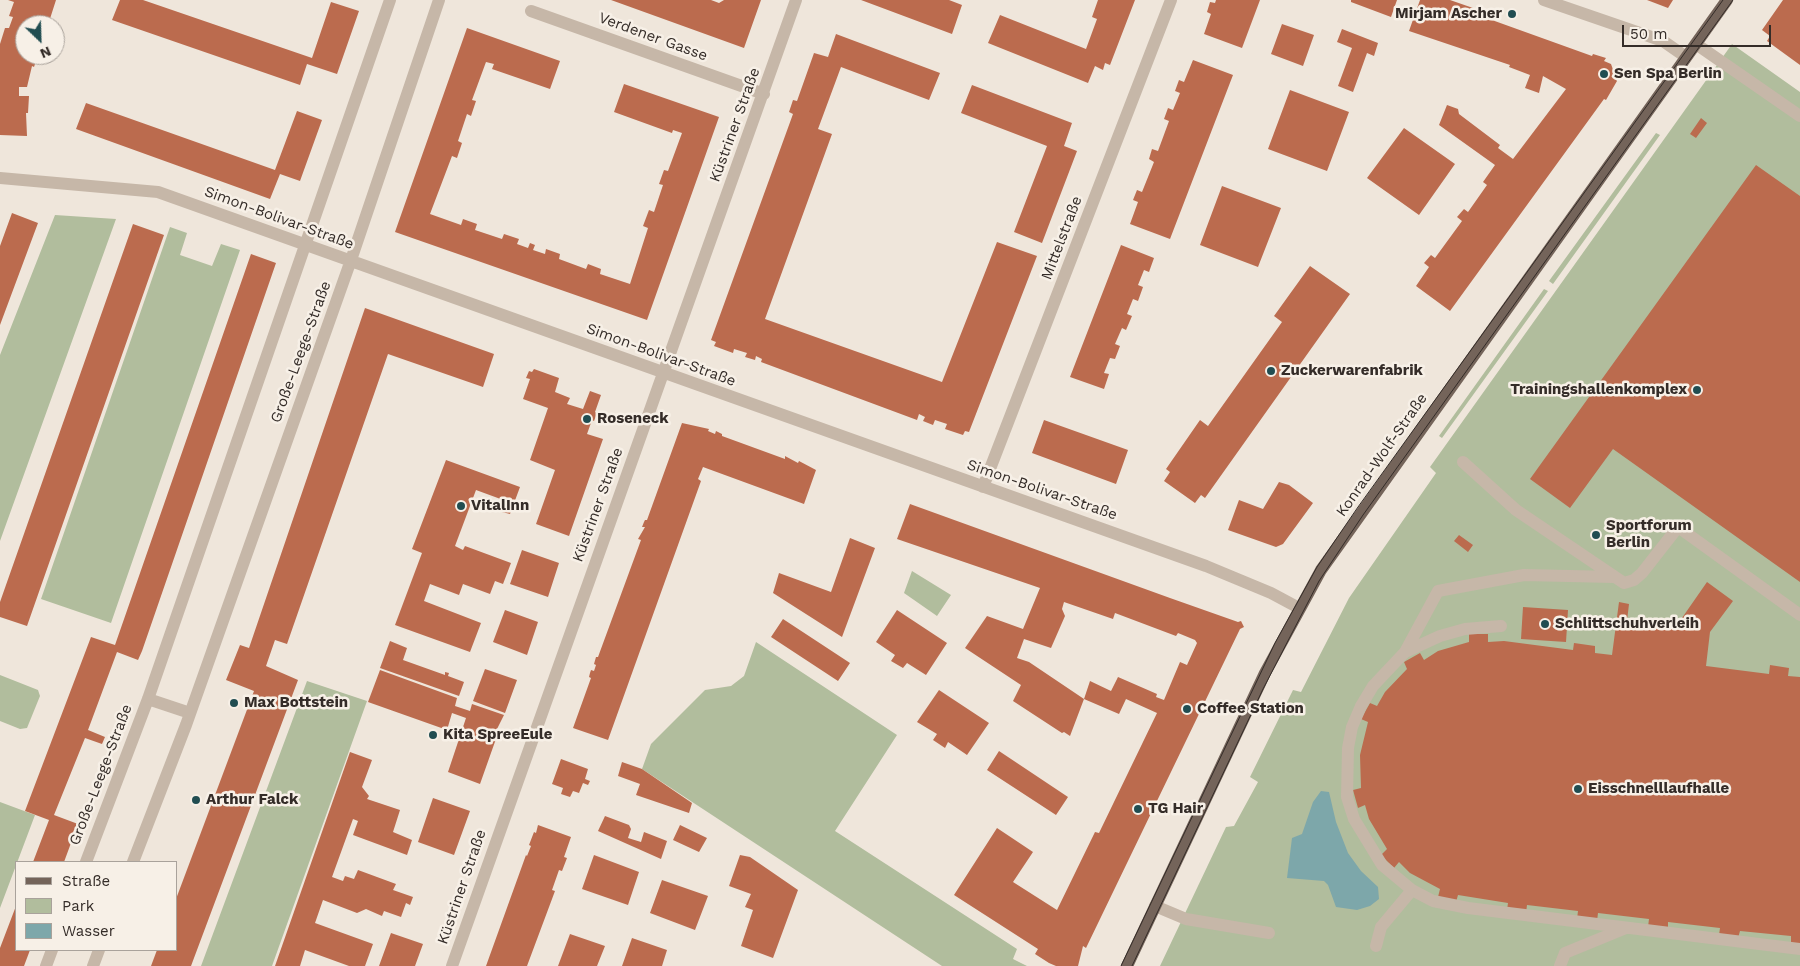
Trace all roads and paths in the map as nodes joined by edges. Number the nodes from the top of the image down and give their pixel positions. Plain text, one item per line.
1 (390, 0) edge
2 (438, 0) edge
3 (796, 0) edge
4 (1171, 0) edge
5 (1544, 0) edge
6 (1727, 0) edge
7 (531, 11) dead end
8 (1696, 44) junction
9 (1686, 57) junction
10 (764, 94) junction
11 (1800, 116) edge
12 (0, 178) edge
13 (306, 244) junction
14 (351, 260) junction
15 (664, 373) junction
16 (1463, 462) dead end
17 (983, 487) junction
18 (1614, 577) junction
19 (1298, 608) junction
20 (1800, 615) edge
21 (1501, 626) dead end
22 (1405, 652) junction
23 (148, 699) junction
24 (190, 713) junction
25 (86, 861) edge
26 (133, 861) edge
27 (1412, 890) junction
28 (1155, 906) junction
29 (1628, 928) junction
30 (1269, 933) dead end
31 (1376, 946) dead end
32 (1800, 949) edge
33 (52, 951) edge
34 (99, 951) edge
35 (46, 966) edge
36 (93, 966) edge
37 (452, 966) edge
38 (1127, 966) edge
39 (1560, 966) edge

1 - 13 street, Große-Leege-Straße
2 - 14 street, Große-Leege-Straße
3 - 10 street, Küstriner Straße
4 - 17 street, Mittelstraße
5 - 9 street
6 - 8 main road, Konrad-Wolf-Straße
7 - 10 street, Verdener Gasse
8 - 9 main road, Konrad-Wolf-Straße
8 - 11 street
9 - 19 main road, Konrad-Wolf-Straße
10 - 15 street, Küstriner Straße
12 - 13 street, Simon-Bolivar-Straße
13 - 14 street, Simon-Bolivar-Straße
13 - 23 street, Große-Leege-Straße
14 - 15 street, Simon-Bolivar-Straße
14 - 24 street, Große-Leege-Straße
15 - 17 street, Simon-Bolivar-Straße
15 - 37 street, Küstriner Straße
16 - 18 street
17 - 19 street, Simon-Bolivar-Straße
18 - 20 street
18 - 22 street
19 - 28 main road, Konrad-Wolf-Straße
21 - 22 street
22 - 27 street
23 - 24 street, Große-Leege-Straße
23 - 25 street, Große-Leege-Straße
24 - 26 street, Große-Leege-Straße
27 - 29 street
27 - 31 street
28 - 30 street
28 - 38 main road, Konrad-Wolf-Straße
29 - 32 street
29 - 39 street
33 - 35 street
34 - 36 street

